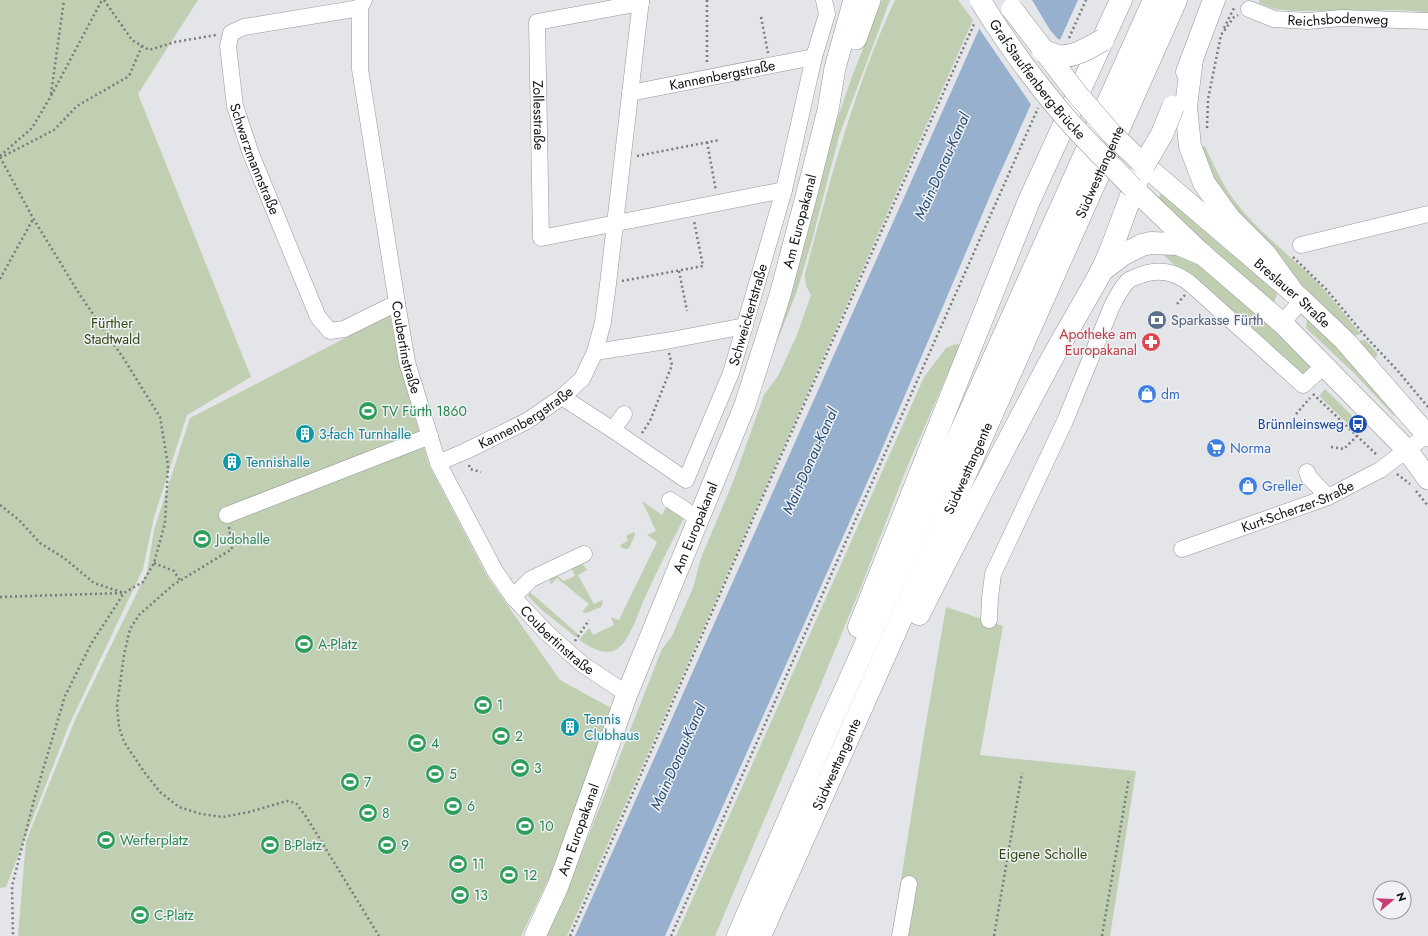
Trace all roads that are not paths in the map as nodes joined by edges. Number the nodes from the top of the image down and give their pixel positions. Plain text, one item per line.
1 (824, 0) edge
2 (854, 0) edge
3 (870, 0) edge
4 (980, 0) edge
5 (1007, 0) edge
6 (1121, 0) edge
7 (1154, 0) edge
8 (1176, 0) edge
9 (1214, 0) edge
10 (641, 2) edge
11 (362, 4) edge
12 (1243, 5) edge
13 (1428, 22) edge
14 (1103, 40) junction
15 (1043, 51) junction
16 (814, 56) junction
17 (1192, 59) junction
18 (630, 94) junction
19 (1078, 95) junction
20 (828, 110) junction
21 (1067, 118) junction
22 (1147, 168) junction
23 (1133, 188) junction
24 (784, 190) junction
25 (1428, 214) edge
26 (615, 224) junction
27 (1295, 249) road end
28 (1202, 254) junction
29 (1101, 271) junction
30 (1297, 295) junction
31 (397, 303) junction
32 (1282, 323) junction
33 (745, 326) junction
34 (595, 352) junction
35 (1324, 366) junction
36 (562, 397) junction
37 (624, 414) dead end
38 (613, 430) junction
39 (1428, 435) edge
40 (430, 436) junction
41 (1407, 450) junction
42 (438, 463) junction
43 (1307, 472) dead end
44 (1428, 479) edge
45 (1328, 497) junction
46 (670, 500) dead end
47 (227, 515) road end
48 (699, 519) junction
49 (1182, 549) dead end
50 (584, 554) dead end
51 (513, 598) junction
52 (989, 620) dead end
53 (870, 689) junction
54 (627, 694) junction
55 (826, 734) junction
56 (909, 884) dead end
57 (535, 936) edge
58 (738, 936) edge
59 (760, 936) edge
60 (900, 936) edge

1 - 16 street, Schweickertstraße
2 - 20 main road, Am Europakanal
3 - 20 main road, Am Europakanal
4 - 21 main road, Graf-Stauffenberg-Brücke, bridge
5 - 15 main road, Graf-Stauffenberg-Brücke, bridge
6 - 14 highway
7 - 55 highway, Südwesttangente
8 - 53 highway, Südwesttangente
9 - 17 highway
10 - 18 street, Kannenbergstraße
10 - 26 street, Zollesstraße
11 - 31 street, Coubertinstraße
11 - 31 street, Schwarzmannstraße
12 - 13 street, Reichsbodenweg
14 - 15 highway, bridge
14 - 19 highway
15 - 19 main road, Graf-Stauffenberg-Brücke, bridge
16 - 18 street, Kannenbergstraße
16 - 24 street, Schweickertstraße
17 - 22 highway, bridge
17 - 30 highway
18 - 26 street, Kannenbergstraße
19 - 21 highway
19 - 22 main road, Graf-Stauffenberg-Brücke, bridge
20 - 48 main road, Am Europakanal
21 - 23 main road, Graf-Stauffenberg-Brücke, bridge
21 - 55 highway
22 - 23 highway
22 - 30 main road, Breslauer Straße
23 - 28 main road, Breslauer Straße
23 - 29 highway
24 - 26 street
24 - 33 street, Schweickertstraße
25 - 27 street
26 - 34 street, Kannenbergstraße
28 - 29 highway
28 - 32 main road, Breslauer Straße
29 - 53 highway
30 - 32 street
30 - 39 main road, Breslauer Straße
31 - 40 street, Coubertinstraße
32 - 35 main road, Breslauer Straße
33 - 34 street
33 - 38 street, Schweickertstraße
34 - 36 street, Kannenbergstraße
35 - 41 main road, Breslauer Straße
35 - 52 street
36 - 38 street, Schweickertstraße
36 - 42 street, Kannenbergstraße
37 - 38 street
39 - 41 street, Breslauer Straße
40 - 42 street, Coubertinstraße
40 - 47 street
41 - 44 main road, Breslauer Straße
41 - 45 street, Kurt-Scherzer-Straße
42 - 51 street, Coubertinstraße
43 - 45 street
45 - 49 street, Kurt-Scherzer-Straße
46 - 48 street
48 - 54 main road, Am Europakanal
50 - 51 street
51 - 54 street, Coubertinstraße
53 - 59 highway, Südwesttangente
54 - 57 main road, Am Europakanal
55 - 58 highway, Südwesttangente
56 - 60 street

